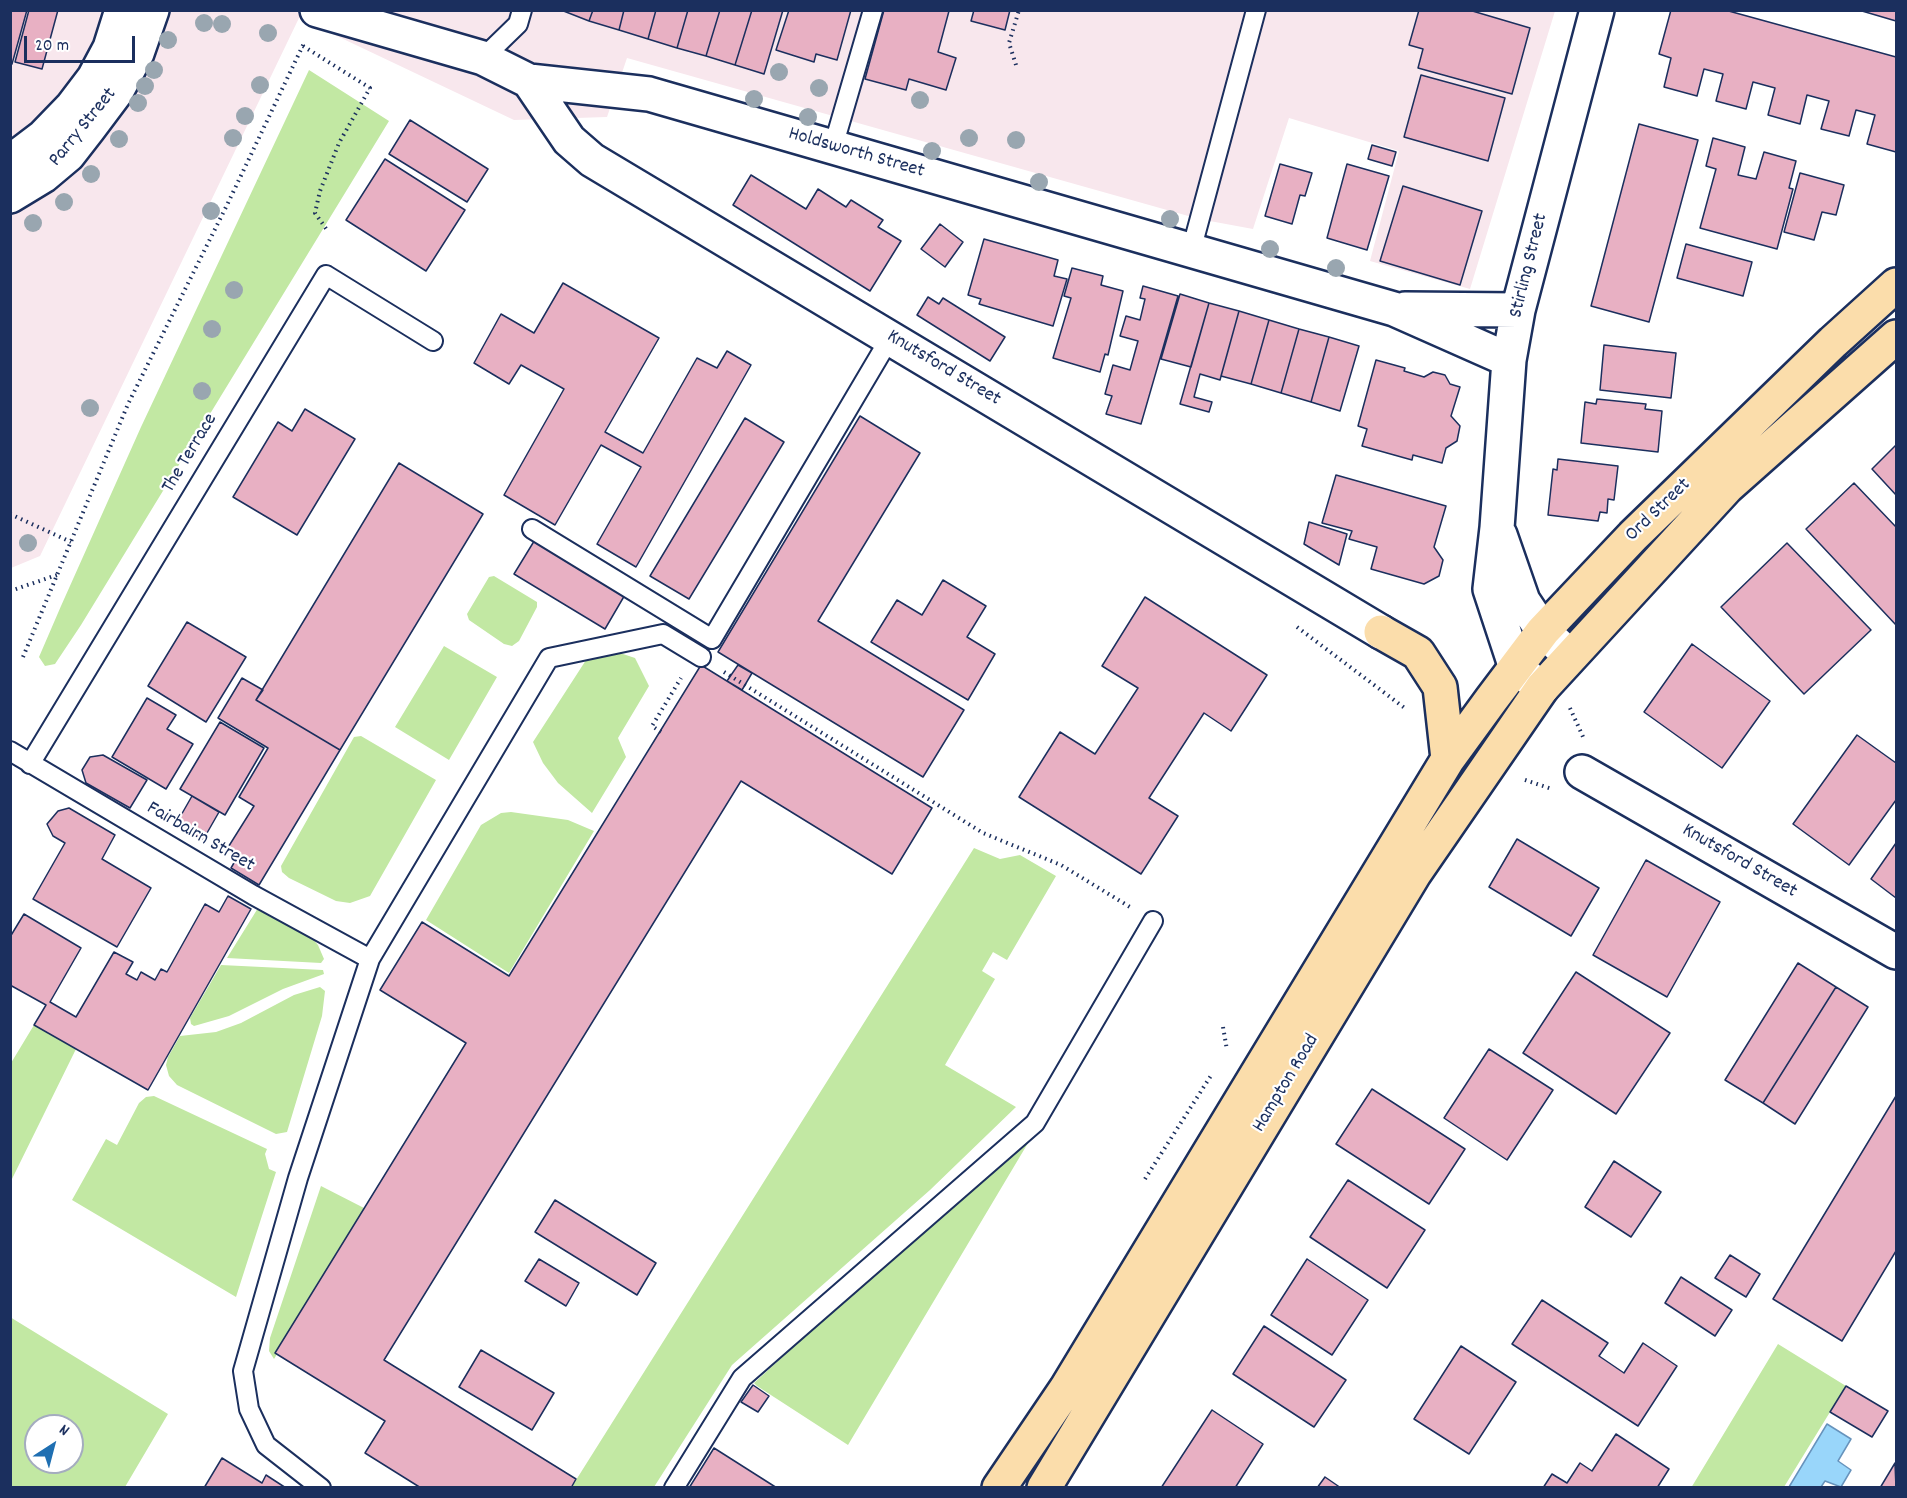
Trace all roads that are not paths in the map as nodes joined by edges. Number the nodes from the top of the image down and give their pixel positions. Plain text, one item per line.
1 (122, 10) edge
2 (152, 10) edge
3 (522, 10) edge
4 (873, 10) edge
5 (1257, 10) edge
6 (1598, 10) edge
7 (312, 24) edge
8 (483, 58) junction
9 (529, 81) junction
10 (833, 147) junction
11 (10, 162) edge
12 (10, 196) edge
13 (1191, 251) junction
14 (1896, 285) edge
15 (1394, 309) junction
16 (1518, 310) junction
17 (1896, 337) edge
18 (890, 338) junction
19 (433, 341) dead end
20 (1509, 360) junction
21 (1497, 528) junction
22 (532, 530) dead end
23 (1543, 631) junction
24 (1381, 632) joint
25 (1570, 656) junction
26 (701, 657) road end
27 (1516, 668) junction
28 (1542, 688) junction
29 (10, 751) edge
30 (1448, 759) junction
31 (30, 764) junction
32 (1582, 772) dead end
33 (1153, 921) road end
34 (1896, 952) edge
35 (370, 959) junction
36 (321, 1488) edge
37 (674, 1488) edge
38 (999, 1488) edge
39 (1044, 1488) edge

1 - 11 street, Parry Street
2 - 12 street, Parry Street
3 - 8 lane
4 - 10 lane
5 - 13 lane
6 - 16 street, Stirling Street
7 - 8 street, Holdsworth Street
8 - 9 street, Holdsworth Street
9 - 10 street, Holdsworth Street
9 - 18 street, Knutsford Street
10 - 13 street, Holdsworth Street
13 - 15 street, Holdsworth Street
14 - 23 main road, Ord Street
15 - 16 street, Holdsworth Street
15 - 20 street, Holdsworth Street
16 - 20 street, Stirling Street
17 - 25 main road, Ord Street
18 - 22 lane
18 - 24 street, Knutsford Street
19 - 31 lane, The Terrace
20 - 21 street, Stirling Street
21 - 23 street, Stirling Street
21 - 27 street, Stirling Street
23 - 25 street, Stirling Street
23 - 27 main road, Ord Street
24 - 30 main road
25 - 28 main road, Ord Street
26 - 35 lane
27 - 28 street
27 - 30 main road, Ord Street
28 - 39 main road, Hampton Road
29 - 31 lane, Fairbairn Street
30 - 38 main road, Hampton Road
31 - 35 lane, Fairbairn Street
32 - 34 street, Knutsford Street
33 - 37 lane
35 - 36 lane

